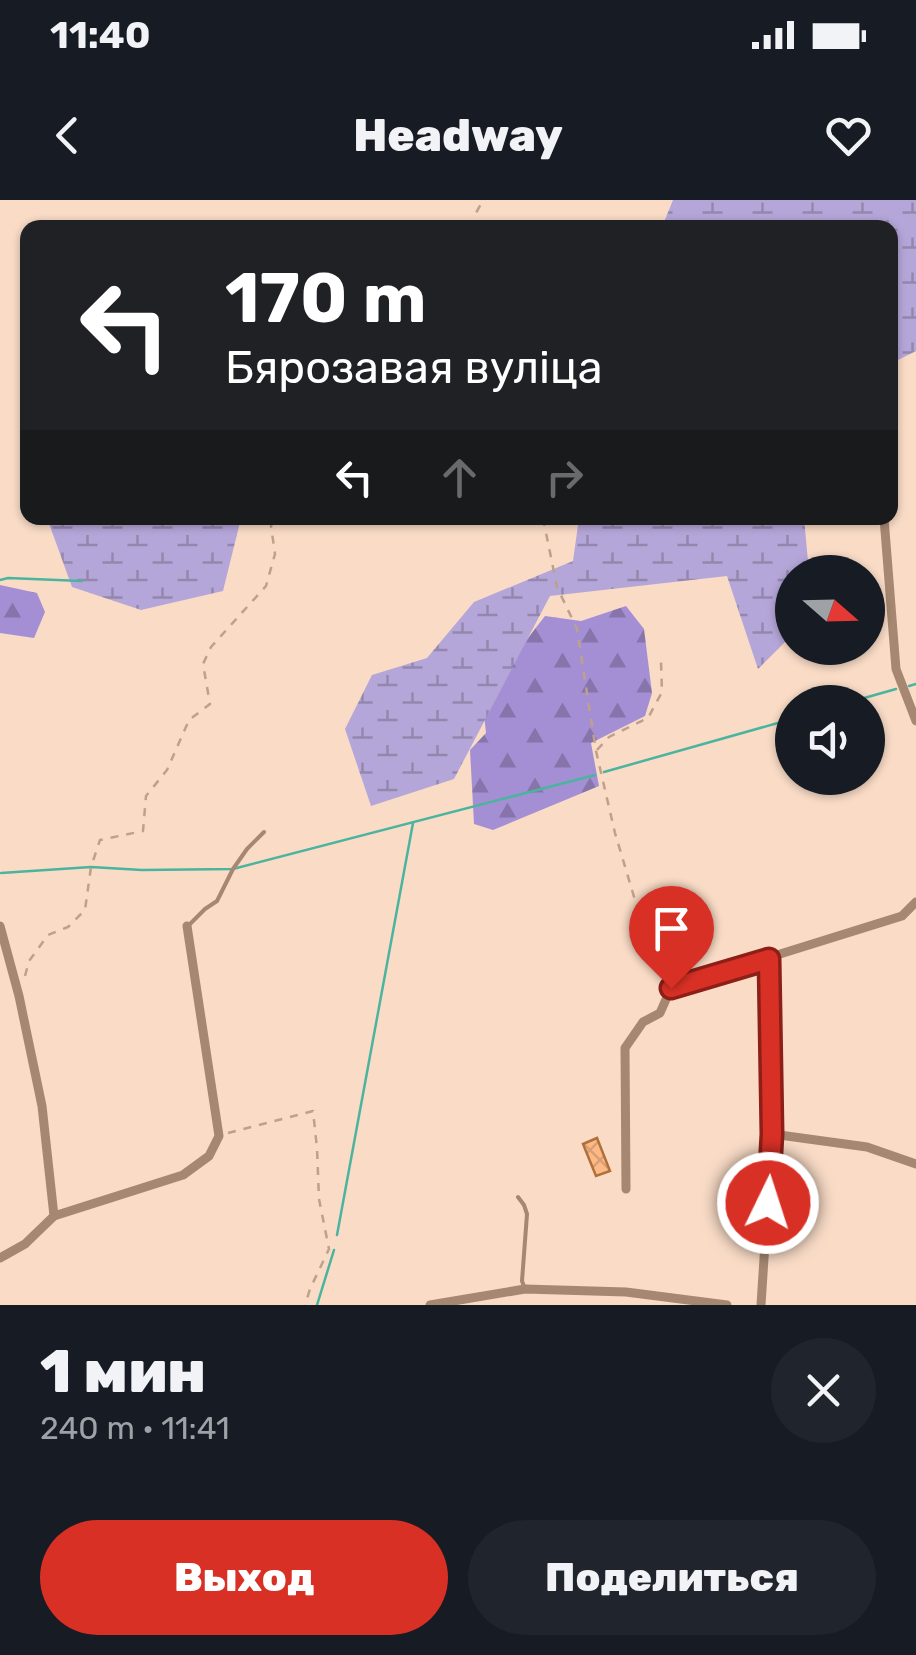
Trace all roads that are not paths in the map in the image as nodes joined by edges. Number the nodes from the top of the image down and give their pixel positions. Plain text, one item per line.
1 (885, 525) edge
2 (916, 721) edge
3 (264, 832) dead end
4 (916, 902) edge
5 (0, 926) edge
6 (187, 926) joint
7 (769, 959) junction
8 (772, 1134) junction
9 (916, 1164) edge
10 (626, 1189) dead end
11 (518, 1198) dead end
12 (54, 1216) junction
13 (0, 1258) edge
14 (525, 1289) junction
15 (626, 1292) junction
16 (430, 1305) edge
17 (625, 1305) edge
18 (727, 1305) edge
19 (761, 1305) edge

1 - 2 street
3 - 6 lane
4 - 7 street
5 - 12 street
6 - 12 street
7 - 8 street
7 - 10 street
8 - 9 street
8 - 19 street
11 - 14 lane
12 - 13 street
14 - 15 street
14 - 16 street
15 - 17 street
15 - 18 street

